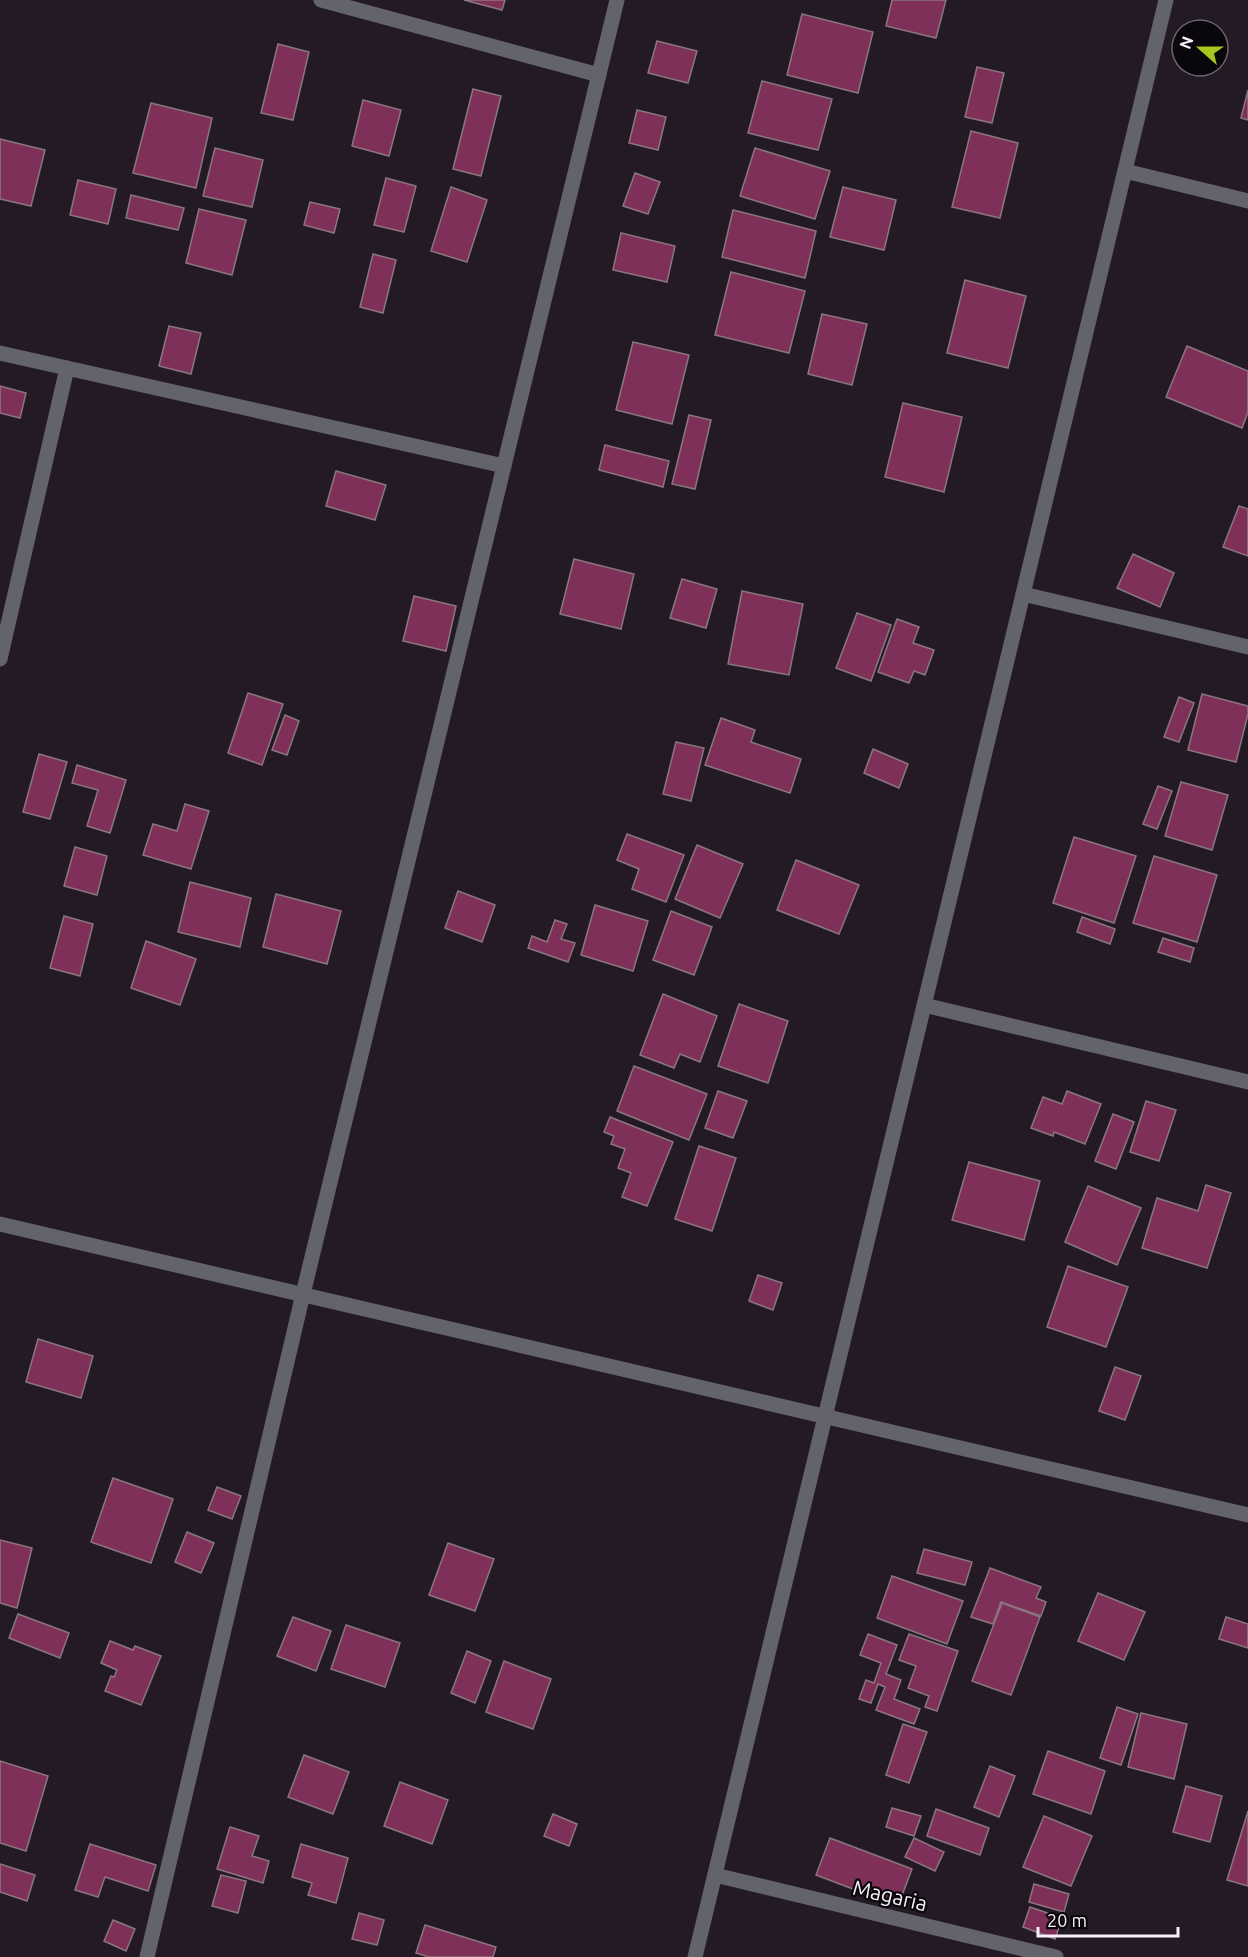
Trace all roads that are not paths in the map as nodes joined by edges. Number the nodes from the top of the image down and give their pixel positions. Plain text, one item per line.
1 (321, 0) edge
2 (617, 0) edge
3 (1166, 0) edge
4 (599, 75) junction
5 (1125, 171) junction
6 (1248, 201) edge
7 (0, 353) edge
8 (67, 368) junction
9 (504, 466) junction
10 (1023, 594) junction
11 (1248, 647) edge
12 (0, 658) edge
13 (924, 1005) junction
14 (1248, 1082) edge
15 (0, 1224) edge
16 (303, 1294) junction
17 (825, 1416) junction
18 (1248, 1515) edge
19 (715, 1875) junction
20 (147, 1957) edge
21 (695, 1957) edge
22 (1056, 1957) edge

1 - 4 street
2 - 4 street
3 - 5 street
4 - 9 street
5 - 6 street
5 - 10 street
7 - 8 street
8 - 9 street
8 - 12 street
9 - 16 street
10 - 11 street
10 - 13 street
13 - 14 street
13 - 17 street
15 - 16 street
16 - 17 street
16 - 20 street
17 - 18 street
17 - 19 street
19 - 21 street
19 - 22 street, Magaria

